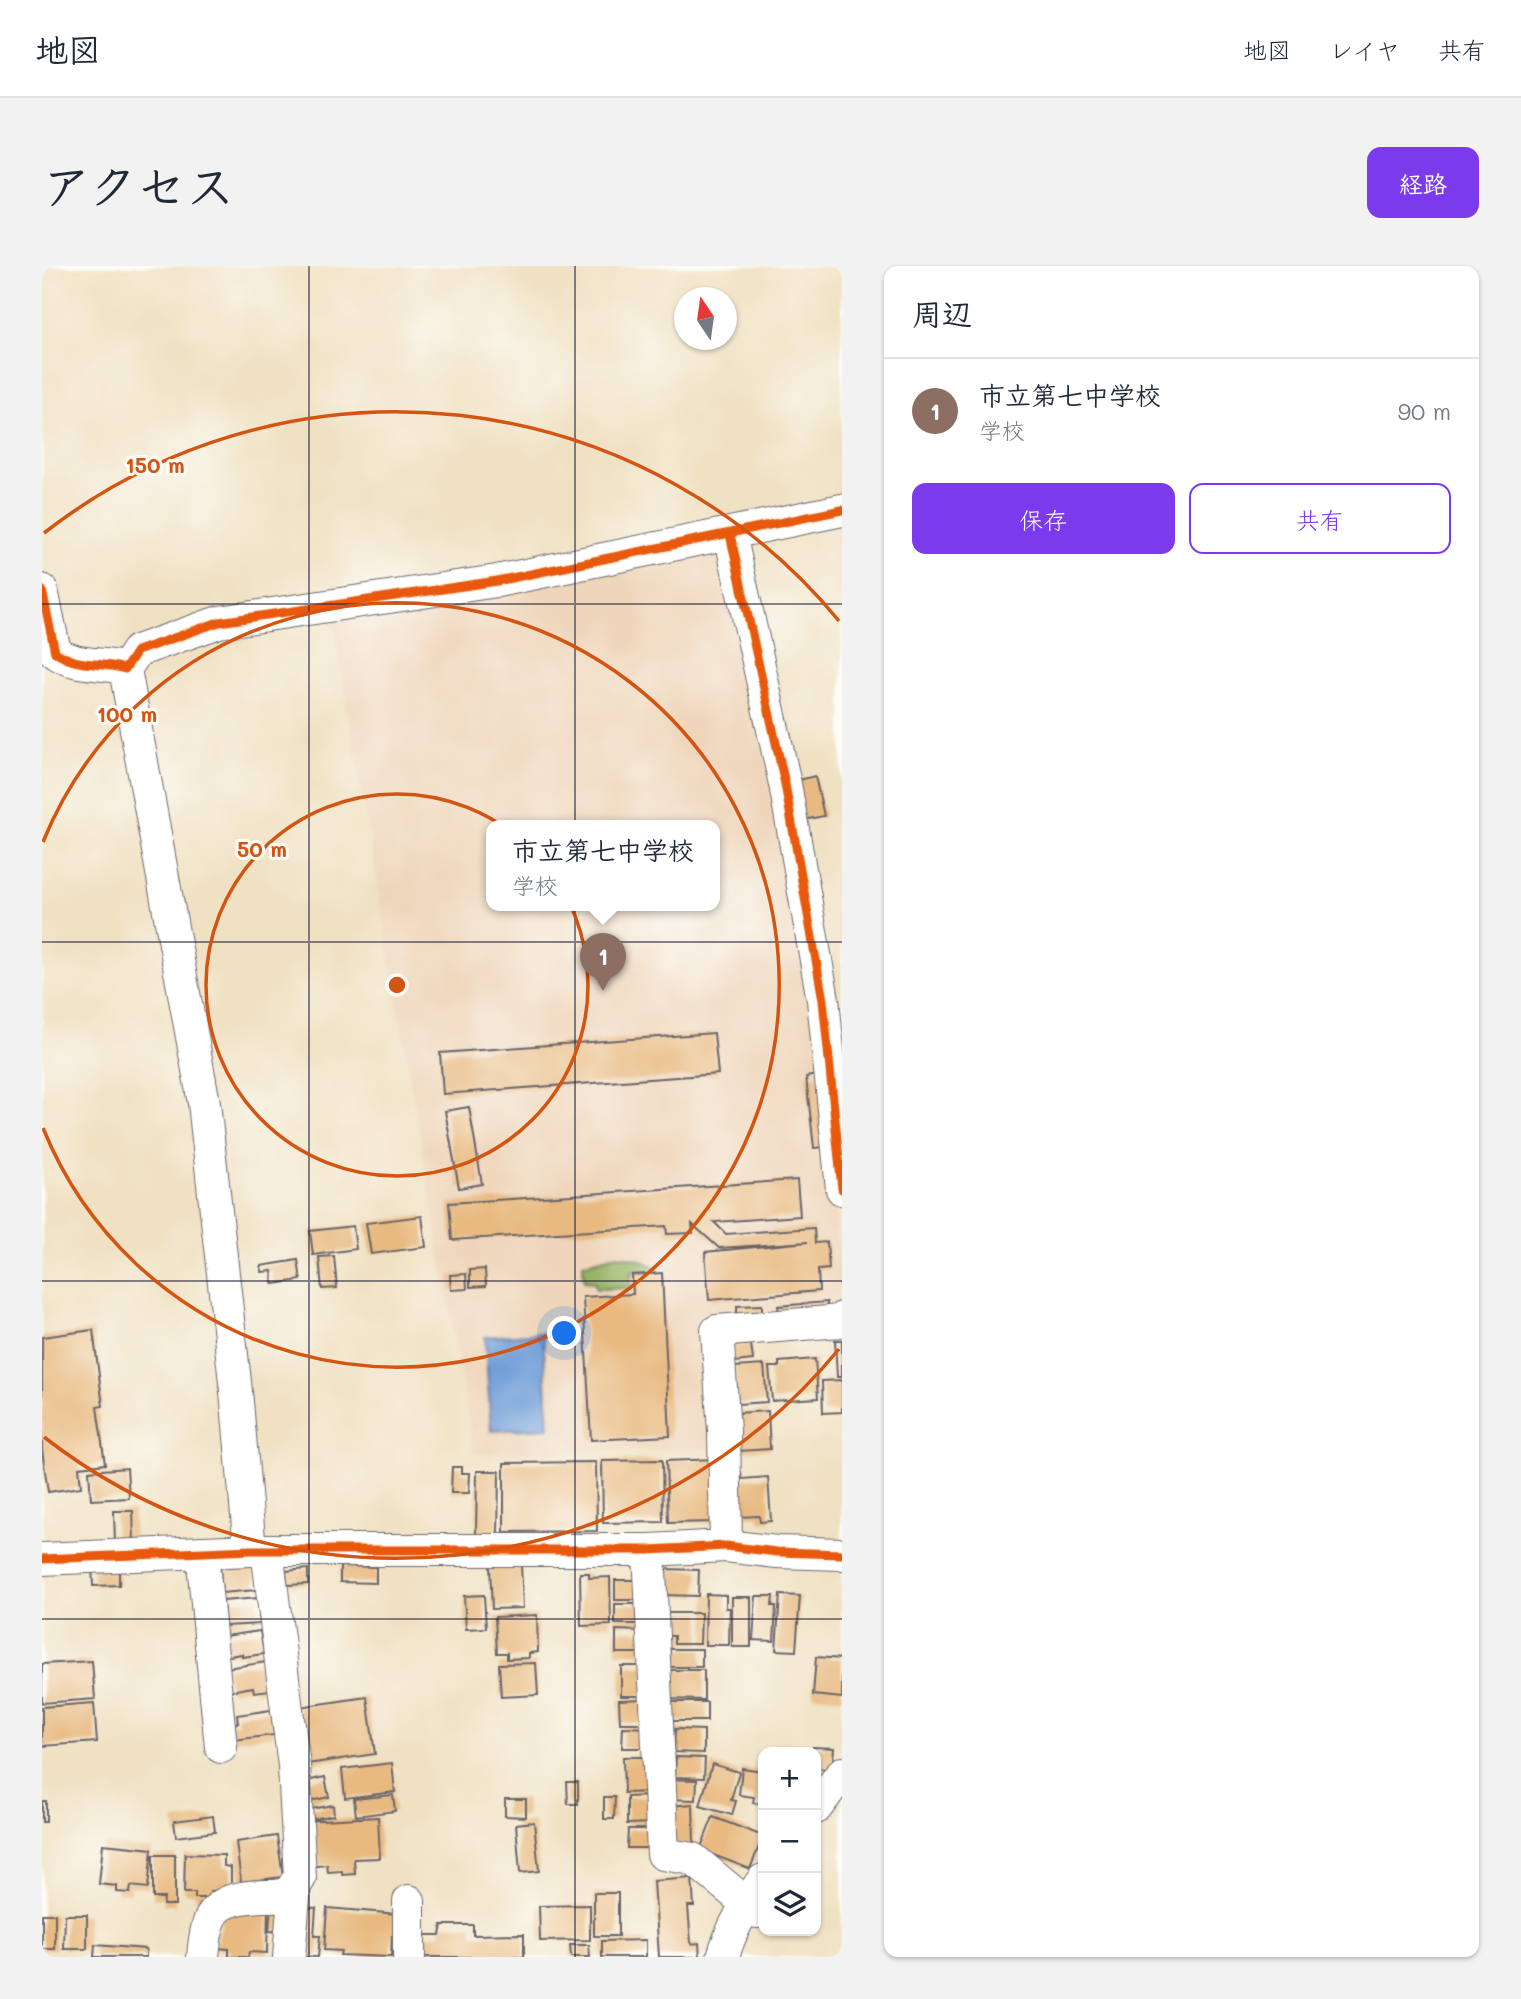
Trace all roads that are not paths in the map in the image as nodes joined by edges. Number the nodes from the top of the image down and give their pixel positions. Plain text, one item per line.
1 (842, 510) edge
2 (730, 534) junction
3 (42, 590) edge
4 (125, 669) junction
5 (842, 1189) edge
6 (842, 1318) edge
7 (726, 1546) junction
8 (258, 1550) junction
9 (649, 1550) junction
10 (202, 1552) junction
11 (842, 1554) edge
12 (42, 1559) edge
13 (220, 1747) dead end
14 (842, 1773) edge
15 (821, 1801) edge
16 (295, 1884) junction
17 (756, 1898) edge
18 (409, 1901) dead end
19 (203, 1957) edge
20 (289, 1957) edge
21 (409, 1957) edge
22 (723, 1957) edge

1 - 2 street
2 - 4 street
2 - 5 street
3 - 4 street
4 - 8 street
6 - 7 street
7 - 9 street
7 - 11 street
8 - 9 street
8 - 10 street
8 - 16 street
9 - 17 street
10 - 12 street
10 - 13 street
14 - 15 street
16 - 19 street
16 - 20 street
17 - 22 street
18 - 21 street

